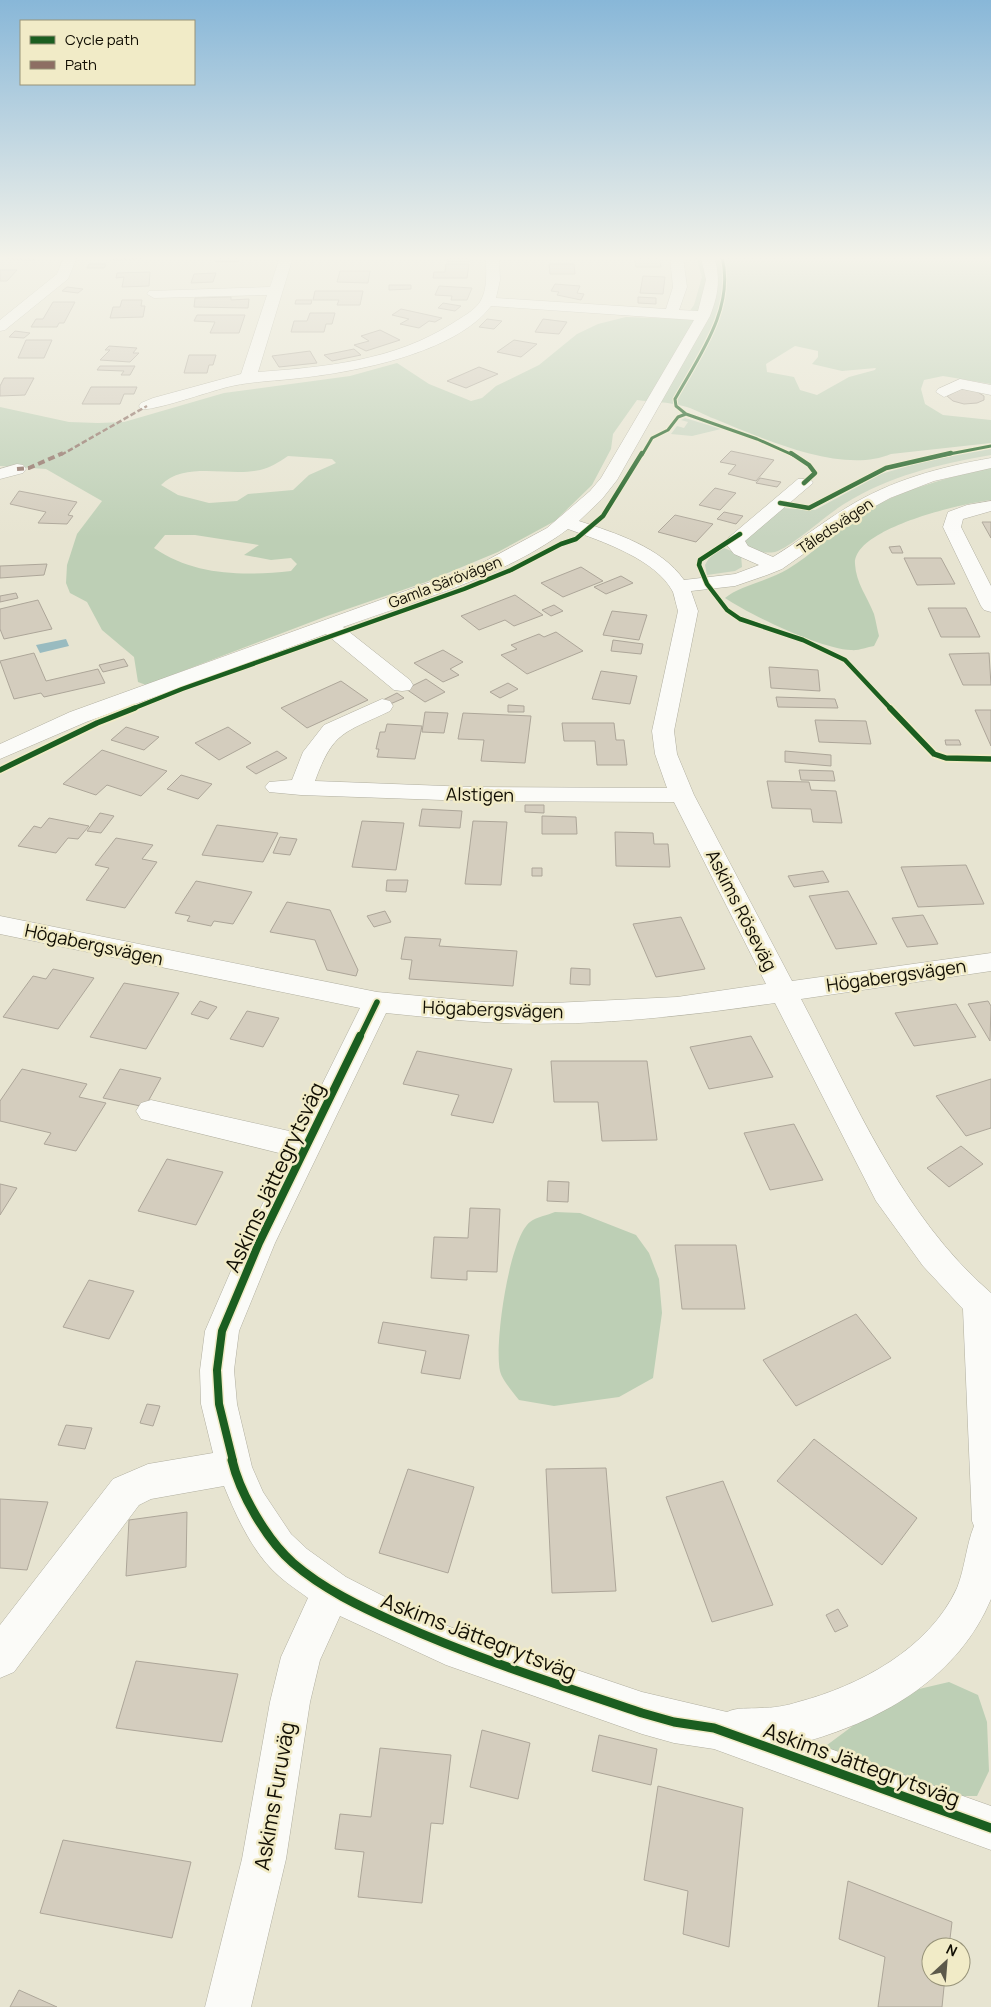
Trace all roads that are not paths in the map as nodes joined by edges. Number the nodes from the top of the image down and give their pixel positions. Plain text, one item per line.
1 (256, 351) edge
2 (403, 351) edge
3 (683, 351) edge
4 (248, 378) junction
5 (991, 390) edge
6 (944, 392) dead end
7 (147, 406) dead end
8 (991, 463) edge
9 (17, 469) dead end
10 (0, 474) edge
11 (804, 483) dead end
12 (991, 506) edge
13 (567, 523) junction
14 (775, 564) junction
15 (679, 586) junction
16 (991, 606) edge
17 (329, 626) junction
18 (402, 685) dead end
19 (382, 706) dead end
20 (4, 745) edge
21 (277, 788) dead end
22 (301, 788) junction
23 (682, 795) junction
24 (0, 925) edge
25 (991, 962) edge
26 (784, 992) junction
27 (376, 1002) junction
28 (151, 1111) dead end
29 (306, 1147) junction
30 (985, 1308) edge
31 (234, 1467) junction
32 (991, 1521) edge
33 (991, 1531) edge
34 (332, 1591) junction
35 (0, 1658) edge
36 (714, 1728) junction
37 (991, 1828) edge
38 (228, 2007) edge

1 - 4 street
2 - 4 street
3 - 13 street, Gamla Särövägen
4 - 7 street
5 - 6 street
8 - 14 street, Tåledsvägen
9 - 10 street
11 - 14 street
12 - 16 street
13 - 15 street, Askims Röseväg
13 - 17 street, Gamla Särövägen
14 - 15 street, Tåledsvägen
15 - 23 street, Askims Röseväg
17 - 18 street
17 - 20 street, Gamla Särövägen
19 - 22 street
21 - 22 street, Alstigen
22 - 23 street, Alstigen
23 - 26 street, Askims Röseväg
24 - 27 street, Högabergsvägen
25 - 26 street, Högabergsvägen
26 - 27 street, Högabergsvägen
26 - 30 street, Askims Röseväg
27 - 29 street, Askims Jättegrytsväg
28 - 29 street
29 - 31 street, Askims Jättegrytsväg
30 - 32 street
31 - 34 street, Askims Jättegrytsväg
31 - 35 street
33 - 36 street, Askims Jättegrytsväg
34 - 36 street, Askims Jättegrytsväg
34 - 38 street, Askims Furuväg
36 - 37 street, Askims Jättegrytsväg

